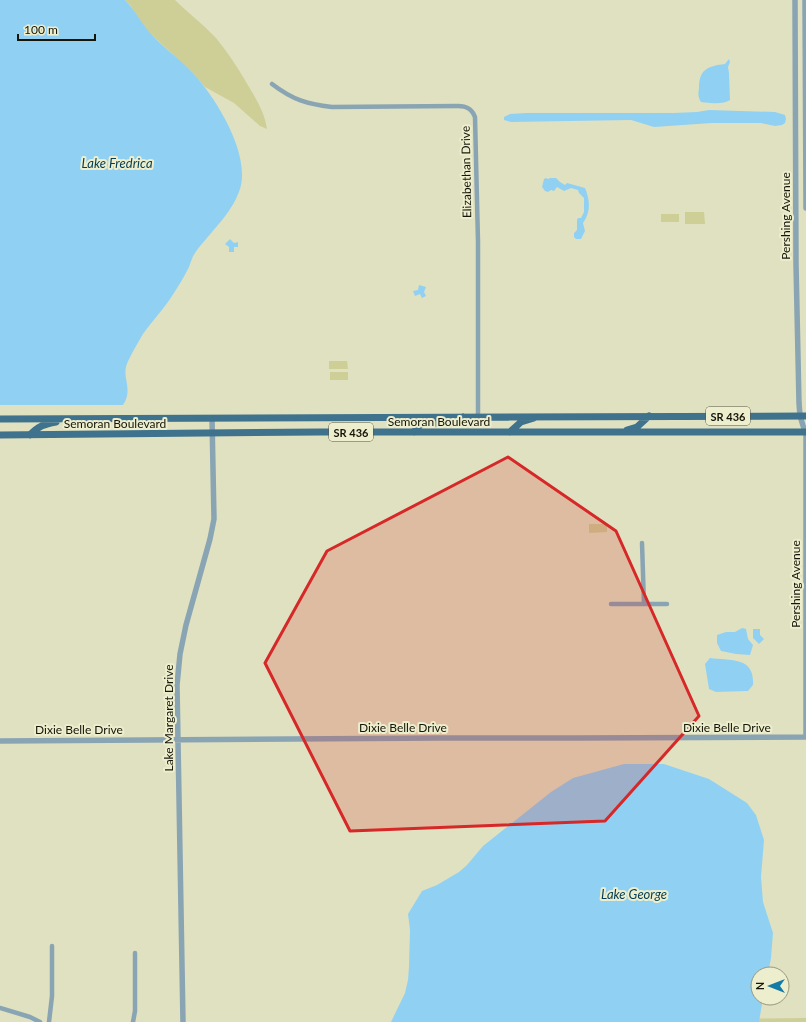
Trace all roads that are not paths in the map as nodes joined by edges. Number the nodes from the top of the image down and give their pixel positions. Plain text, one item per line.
1 (795, 0) edge
2 (805, 0) edge
3 (272, 84) dead end
4 (796, 119) junction
5 (806, 119) edge
6 (796, 131) junction
7 (806, 132) edge
8 (806, 208) edge
9 (540, 416) junction
10 (649, 416) junction
11 (803, 416) edge
12 (463, 417) junction
13 (478, 417) junction
14 (72, 418) junction
15 (212, 418) junction
16 (0, 419) edge
17 (806, 431) edge
18 (414, 432) junction
19 (510, 432) junction
20 (619, 432) junction
21 (213, 434) junction
22 (0, 435) edge
23 (30, 435) junction
24 (642, 543) dead end
25 (610, 604) dead end
26 (644, 604) junction
27 (667, 604) dead end
28 (806, 737) edge
29 (178, 740) junction
30 (0, 741) edge
31 (52, 946) dead end
32 (135, 953) dead end
33 (0, 1008) edge
34 (40, 1022) edge
35 (49, 1022) edge
36 (133, 1022) edge
37 (183, 1022) edge

1 - 4 street, Pershing Avenue
2 - 5 street, Pershing Avenue
3 - 13 street, Elizabethan Drive
4 - 5 street
4 - 6 street, Pershing Avenue
5 - 7 street, Pershing Avenue
6 - 7 street
6 - 11 street, Pershing Avenue
7 - 8 street, Pershing Avenue
9 - 10 main road, Semoran Boulevard / SR 436
9 - 13 main road, Semoran Boulevard / SR 436
9 - 19 main road
10 - 11 main road, Semoran Boulevard / SR 436
10 - 20 main road
11 - 17 street, Pershing Avenue
12 - 13 main road, Semoran Boulevard / SR 436
12 - 15 main road, Semoran Boulevard / SR 436
12 - 18 main road
14 - 15 main road, Semoran Boulevard / SR 436
14 - 16 main road, Semoran Boulevard / SR 436
14 - 23 main road
15 - 21 street, Lake Margaret Drive
17 - 20 main road, Semoran Boulevard / SR 436
17 - 28 street, Pershing Avenue
18 - 19 main road, Semoran Boulevard / SR 436
18 - 21 main road, Semoran Boulevard / SR 436
19 - 20 main road, Semoran Boulevard / SR 436
21 - 23 main road, Semoran Boulevard / SR 436
21 - 29 street, Lake Margaret Drive
22 - 23 main road, Semoran Boulevard / SR 436
24 - 26 street
25 - 26 street
26 - 27 street
28 - 29 street, Dixie Belle Drive
29 - 30 street, Dixie Belle Drive
29 - 37 street, Lake Margaret Drive
31 - 35 street
32 - 36 street
33 - 34 street

